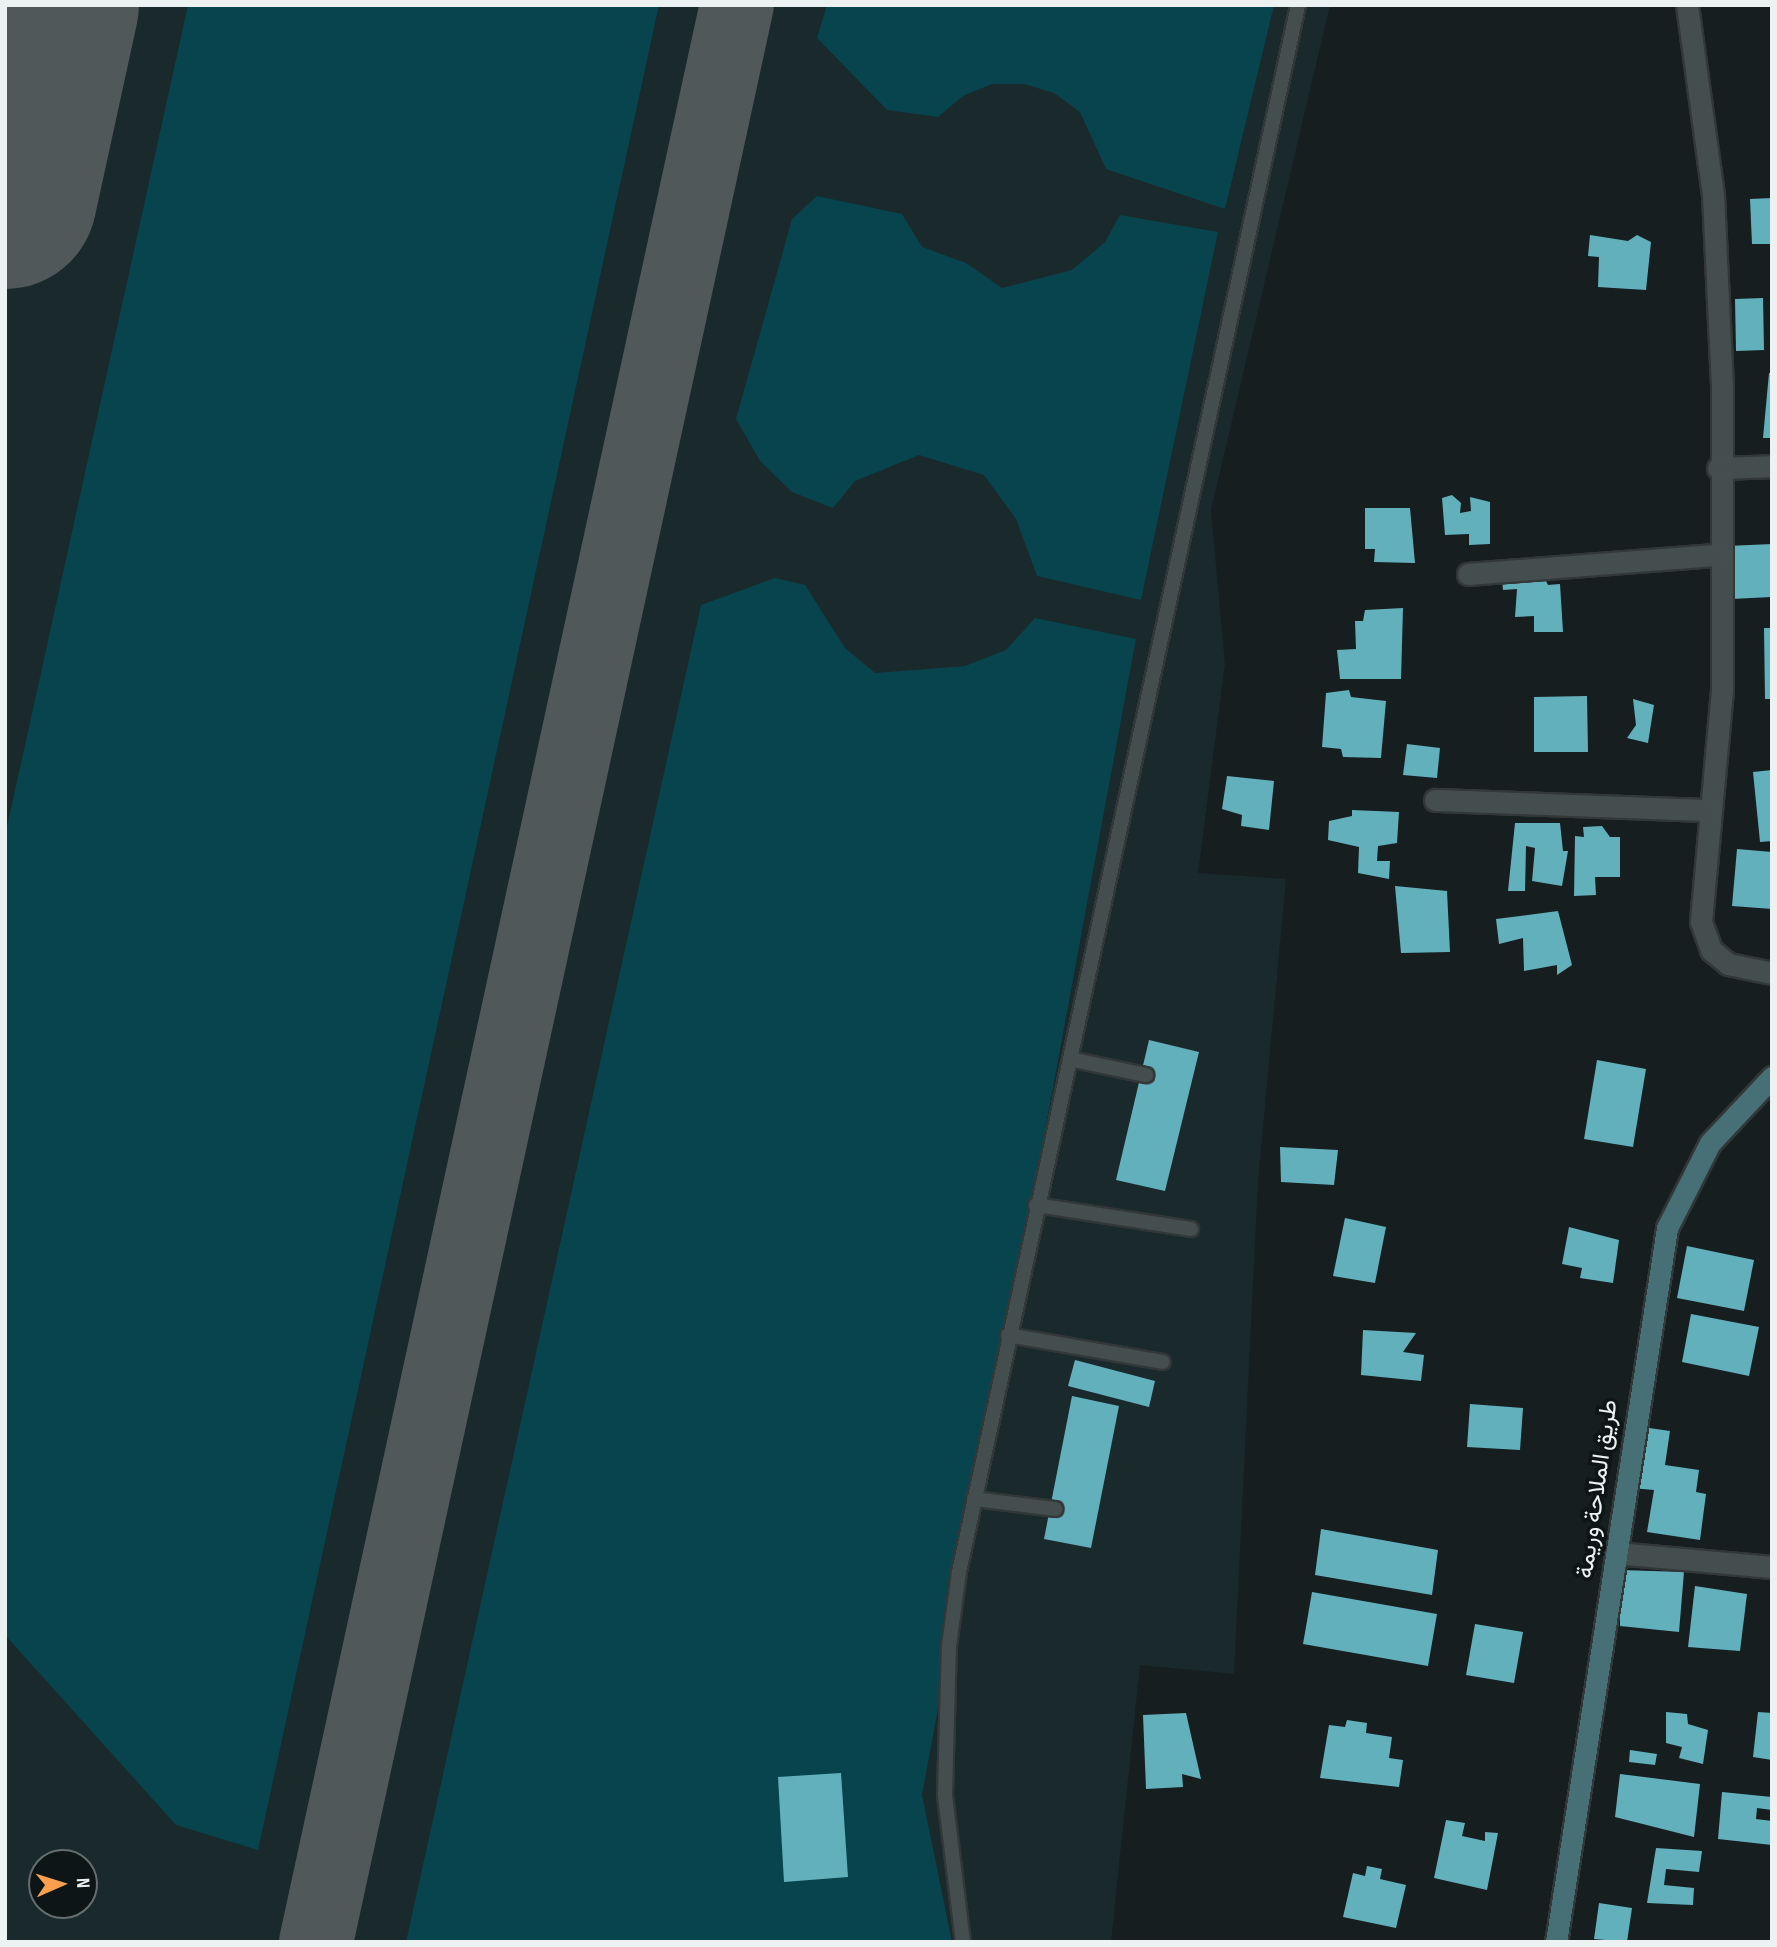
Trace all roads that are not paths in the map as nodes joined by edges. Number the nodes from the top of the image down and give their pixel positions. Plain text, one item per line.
1 (1298, 5) edge
2 (1688, 5) edge
3 (1772, 466) edge
4 (1718, 468) junction
5 (1717, 555) junction
6 (1468, 574) dead end
7 (1434, 800) dead end
8 (1708, 810) junction
9 (1772, 973) edge
10 (1070, 1059) junction
11 (1146, 1075) dead end
12 (1772, 1077) edge
13 (1036, 1205) junction
14 (1191, 1229) dead end
15 (1008, 1335) junction
16 (1163, 1362) dead end
17 (974, 1499) junction
18 (1055, 1509) dead end
19 (1615, 1553) junction
20 (1772, 1567) edge
21 (963, 1942) edge
22 (1556, 1942) edge

1 - 10 lane
2 - 4 street
3 - 4 street
4 - 5 street
5 - 6 street
5 - 8 street
7 - 8 street
8 - 9 street
10 - 11 lane
10 - 13 lane
12 - 19 street, طريق الملاحة وريمة
13 - 14 lane
13 - 15 lane
15 - 16 lane
15 - 17 lane
17 - 18 lane
17 - 21 lane
19 - 20 street
19 - 22 street, طريق الملاحة وريمة

